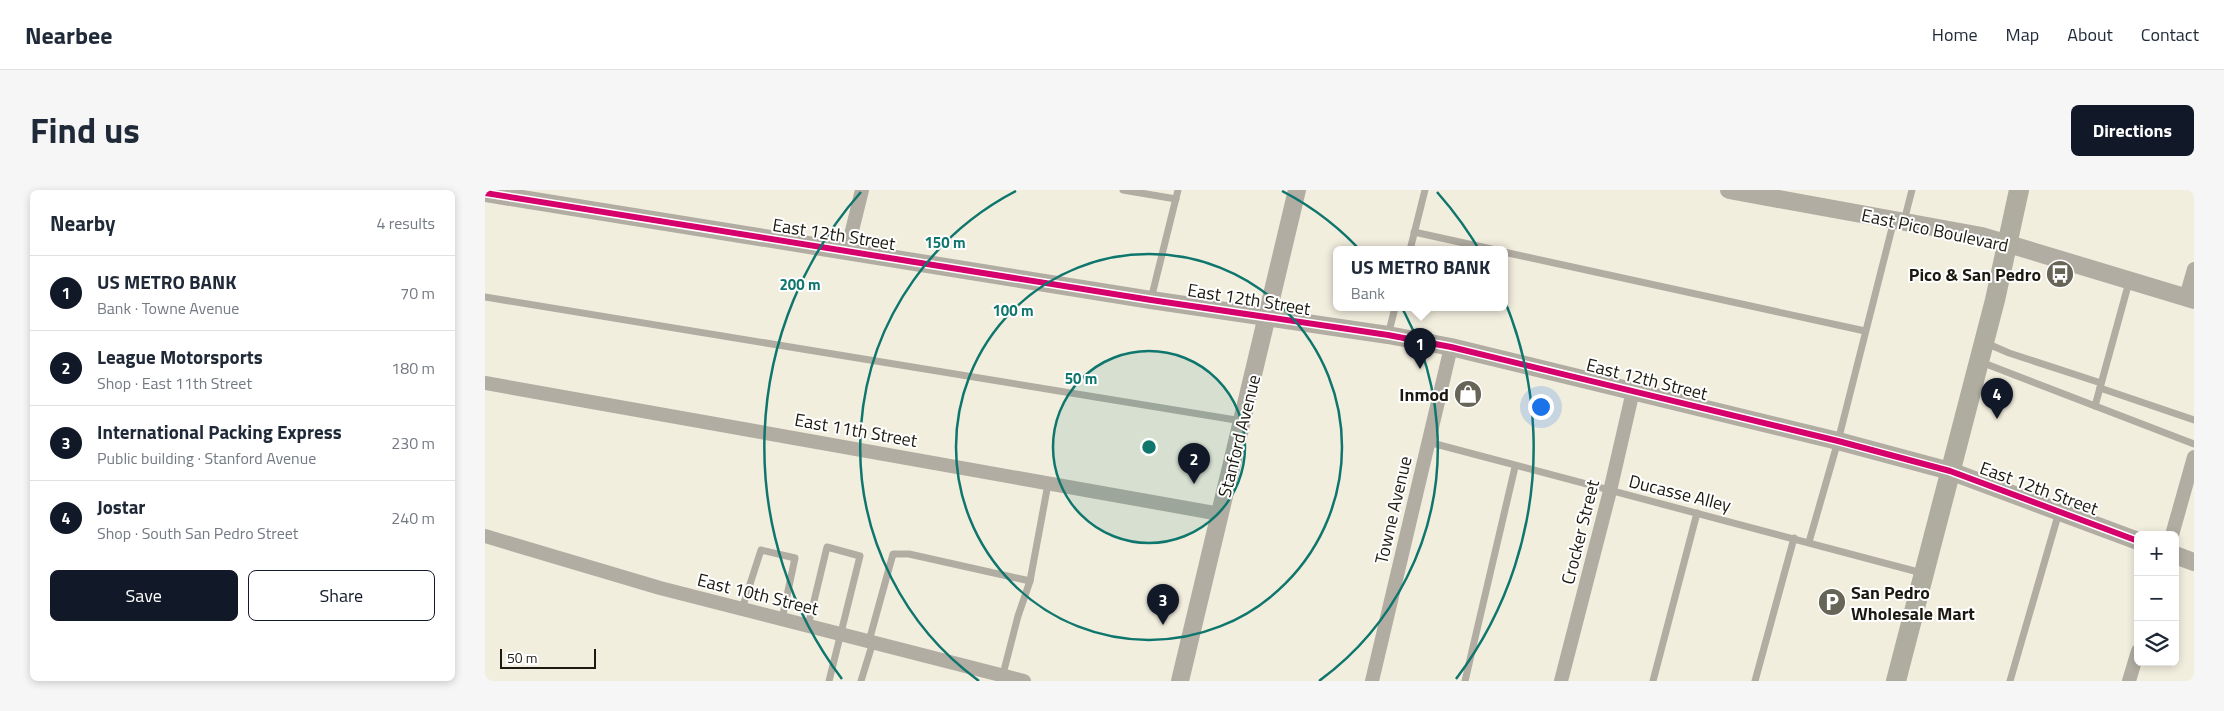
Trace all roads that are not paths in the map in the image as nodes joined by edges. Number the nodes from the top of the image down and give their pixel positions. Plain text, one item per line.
1 (862, 190) edge
2 (1123, 190) edge
3 (1178, 190) edge
4 (1297, 190) edge
5 (1425, 190) edge
6 (1729, 190) edge
7 (1912, 190) edge
8 (2019, 190) edge
9 (485, 193) edge
10 (1176, 199) junction
11 (1899, 221) junction
12 (1414, 232) junction
13 (2008, 244) junction
14 (1411, 246) edge
15 (1478, 246) edge
16 (847, 251) junction
17 (1508, 253) edge
18 (2194, 269) edge
19 (2129, 281) junction
20 (485, 298) edge
21 (2190, 298) edge
22 (1151, 300) junction
23 (1394, 311) edge
24 (1267, 317) junction
25 (1865, 331) junction
26 (1388, 335) junction
27 (1983, 342) junction
28 (1451, 347) junction
29 (1978, 361) junction
30 (485, 383) edge
31 (2101, 385) junction
32 (1633, 391) junction
33 (2095, 406) junction
34 (2194, 420) edge
35 (1243, 421) junction
36 (1838, 441) junction
37 (1428, 442) junction
38 (2194, 444) edge
39 (2194, 457) edge
40 (1515, 467) junction
41 (1950, 471) junction
42 (1048, 484) junction
43 (1609, 491) junction
44 (2059, 512) junction
45 (1697, 513) junction
46 (1220, 514) junction
47 (2174, 531) edge
48 (485, 536) edge
49 (1794, 538) junction
50 (2134, 540) edge
51 (1809, 542) junction
52 (2179, 556) edge
53 (2194, 562) edge
54 (1924, 574) junction
55 (1030, 581) junction
56 (742, 609) junction
57 (782, 619) junction
58 (808, 626) junction
59 (841, 634) junction
60 (871, 642) junction
61 (2134, 664) edge
62 (1002, 678) edge
63 (829, 681) edge
64 (861, 681) edge
65 (1025, 681) edge
66 (1180, 681) edge
67 (1372, 681) edge
68 (1465, 681) edge
69 (1561, 681) edge
70 (1653, 681) edge
71 (1755, 681) edge
72 (1896, 681) edge
73 (2010, 681) edge
74 (2129, 681) edge

1 - 16 street
2 - 10 lane
3 - 10 lane
4 - 24 street, Stanford Avenue
5 - 12 lane
6 - 11 street, East Pico Boulevard
7 - 11 lane
8 - 13 main road
9 - 16 street, East 12th Street
10 - 22 lane
11 - 13 street, East Pico Boulevard
11 - 25 lane
12 - 14 lane
12 - 15 lane
13 - 19 street, East Pico Boulevard
13 - 27 main road
16 - 22 street, East 12th Street
17 - 25 lane
18 - 21 street
19 - 21 street, East Pico Boulevard
19 - 31 lane
20 - 35 lane
22 - 24 street, East 12th Street
23 - 26 lane
24 - 26 street, East 12th Street
24 - 35 street, Stanford Avenue
25 - 36 lane
26 - 28 street, East 12th Street
27 - 29 main road
27 - 31 lane
28 - 32 street, East 12th Street
28 - 37 street, Towne Avenue
29 - 33 lane
29 - 41 main road
30 - 42 street, East 11th Street
31 - 33 lane
31 - 34 lane
32 - 36 street, East 12th Street
32 - 43 street, Crocker Street
33 - 38 lane
35 - 46 street, Stanford Avenue
36 - 41 street, East 12th Street
36 - 51 lane
37 - 40 lane, Ducasse Alley
37 - 67 street, Towne Avenue
39 - 47 street
40 - 43 lane, Ducasse Alley
40 - 68 lane
41 - 44 street, East 12th Street
41 - 54 main road
42 - 46 street, East 11th Street
42 - 55 lane
43 - 45 lane, Ducasse Alley
43 - 69 street, Crocker Street
44 - 50 street, East 12th Street
44 - 73 lane
45 - 49 lane, Ducasse Alley
45 - 70 lane
46 - 66 street, Stanford Avenue
48 - 56 street, East 10th Street
49 - 51 lane, Ducasse Alley
49 - 71 lane
51 - 54 lane, Ducasse Alley
52 - 53 street
54 - 72 main road
55 - 60 lane
55 - 62 lane
56 - 57 street, East 10th Street
56 - 57 lane
57 - 58 street, East 10th Street
58 - 59 street, East 10th Street
58 - 59 lane
59 - 60 street, East 10th Street
59 - 63 lane
60 - 62 street, East 10th Street
60 - 64 lane
61 - 74 street
62 - 65 street, East 10th Street

